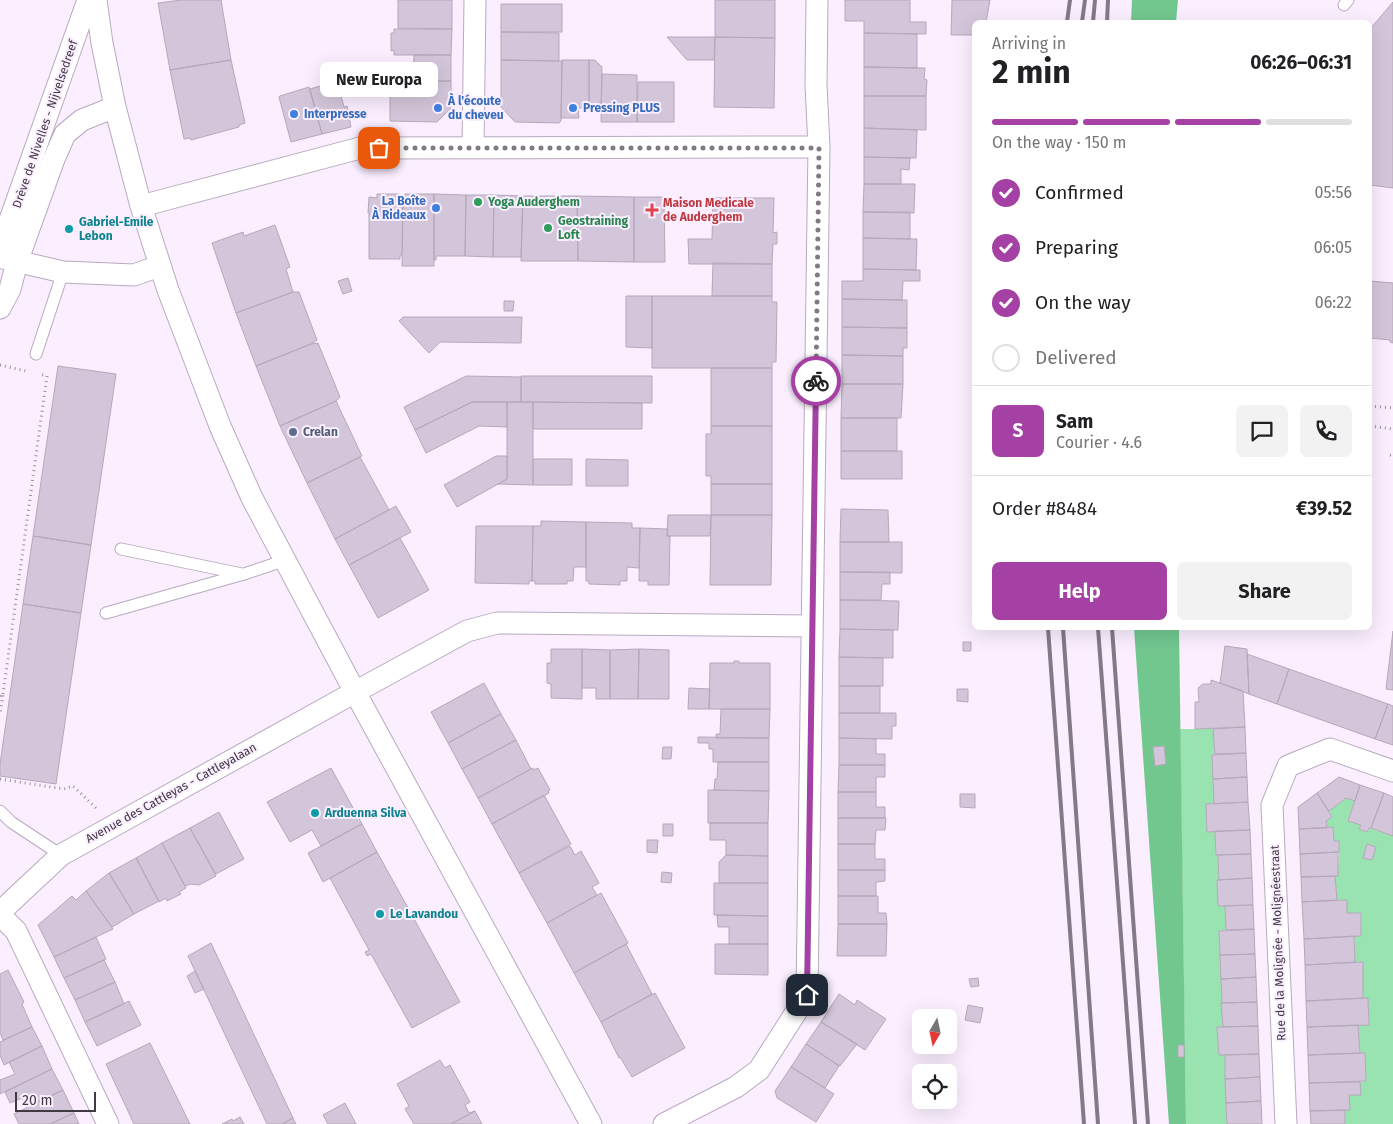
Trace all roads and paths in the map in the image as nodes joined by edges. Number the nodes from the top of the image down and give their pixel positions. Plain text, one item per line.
1 (88, 0) edge
2 (96, 0) edge
3 (475, 0) edge
4 (817, 0) edge
5 (116, 107) junction
6 (473, 147) junction
7 (819, 148) junction
8 (141, 206) junction
9 (0, 248) edge
10 (8, 259) edge
11 (160, 266) junction
12 (63, 272) junction
13 (0, 308) edge
14 (36, 354) dead end
15 (0, 365) edge
16 (1372, 406) edge
17 (1393, 408) edge
18 (1372, 426) edge
19 (1393, 429) edge
20 (121, 549) dead end
21 (286, 560) junction
22 (244, 574) junction
23 (106, 613) dead end
24 (812, 626) junction
25 (355, 692) junction
26 (1, 695) edge
27 (0, 715) edge
28 (1393, 771) edge
29 (0, 779) edge
30 (0, 811) edge
31 (99, 811) dead end
32 (61, 855) junction
33 (0, 914) edge
34 (108, 1124) edge
35 (591, 1124) edge
36 (664, 1124) edge
37 (1286, 1124) edge

1 - 9 street, Drève de Nivelles - Nijvelsedreef
2 - 5 street
3 - 6 street
4 - 7 street
5 - 8 street
5 - 10 street, Drève de Nivelles - Nijvelsedreef
6 - 7 street
6 - 8 street
7 - 24 street
8 - 11 street
10 - 12 street
10 - 13 street, Drève de Nivelles - Nijvelsedreef
11 - 12 street
11 - 21 street
12 - 14 lane
15 - 26 path
16 - 17 path
18 - 19 path
20 - 22 lane
21 - 22 lane
21 - 25 street
22 - 23 lane
24 - 25 street, Avenue des Cattleyas - Cattleyalaan
24 - 36 street
25 - 32 street, Avenue des Cattleyas - Cattleyalaan
25 - 35 street
26 - 27 path
28 - 37 street, Rue de la Molignée - Molignéestraat
29 - 31 path
30 - 32 lane
32 - 33 street, Avenue des Cattleyas - Cattleyalaan
33 - 34 street

